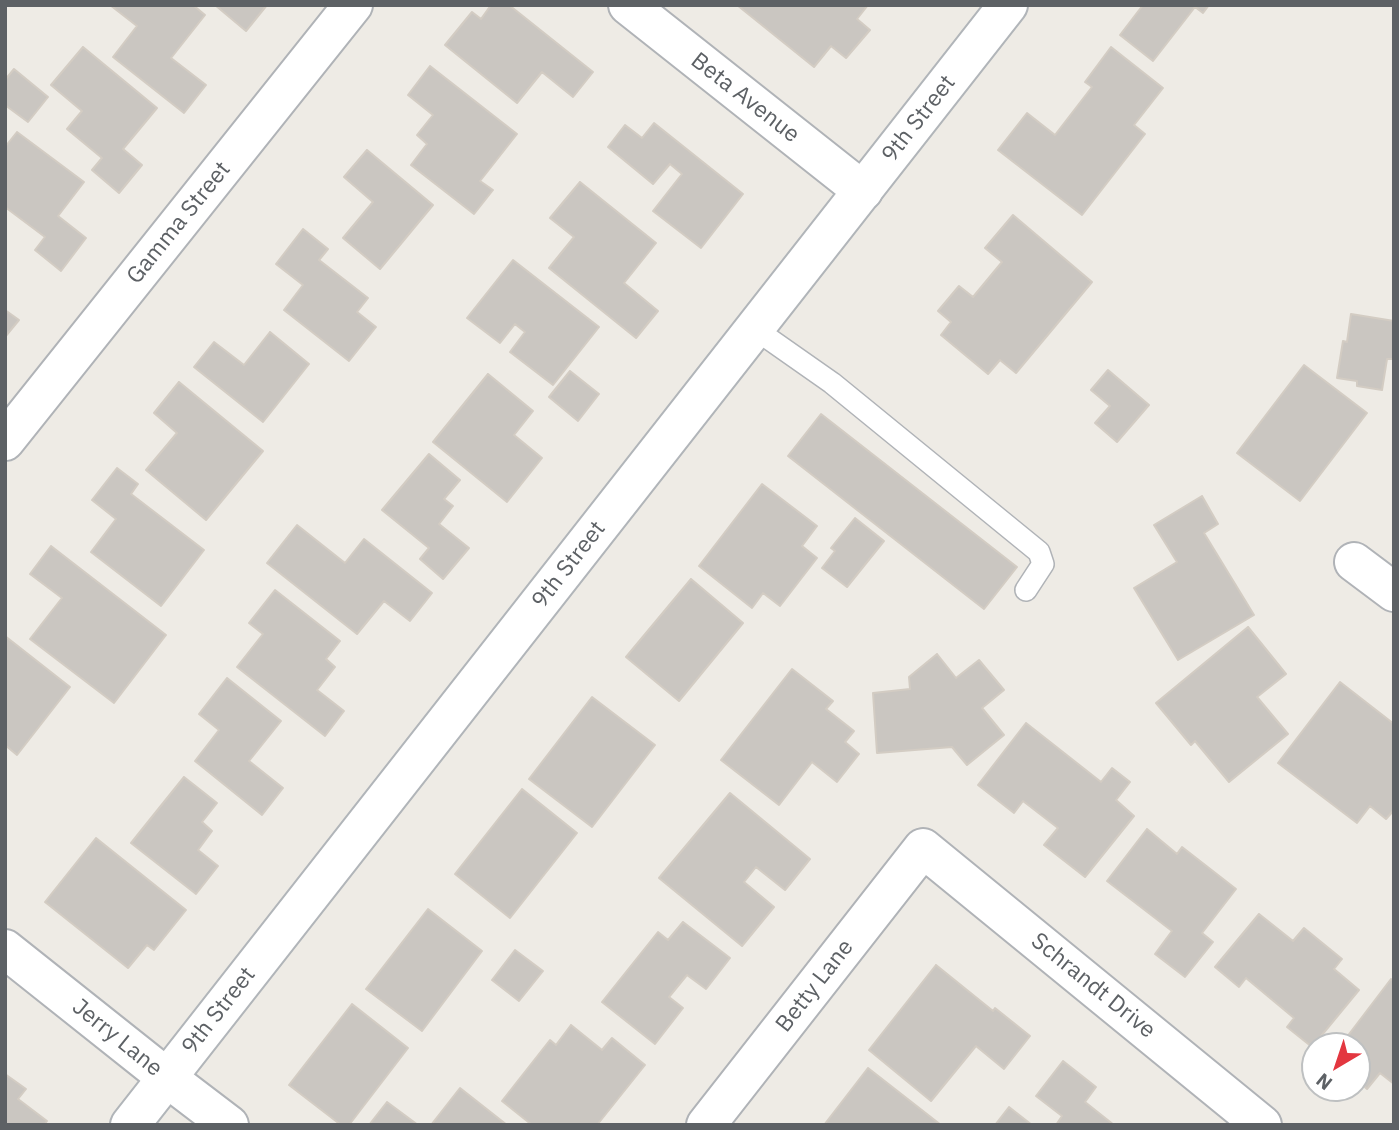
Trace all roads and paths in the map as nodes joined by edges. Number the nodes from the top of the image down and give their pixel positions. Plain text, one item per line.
1 (353, 5) edge
2 (628, 5) edge
3 (1008, 5) edge
4 (863, 191) junction
5 (755, 329) junction
6 (5, 441) edge
7 (1354, 562) dead end
8 (1026, 590) dead end
9 (1394, 592) edge
10 (923, 848) joint
11 (5, 949) edge
12 (166, 1077) junction
13 (130, 1125) edge
14 (229, 1125) edge
15 (706, 1125) edge
16 (1262, 1125) edge

1 - 6 street, Gamma Street
2 - 4 street, Beta Avenue
3 - 4 street, 9th Street
4 - 5 street, 9th Street
5 - 8 lane
5 - 12 street, 9th Street
7 - 9 street
10 - 15 street, Betty Lane
10 - 16 street, Schrandt Drive
11 - 12 street, Jerry Lane
12 - 13 street, 9th Street
12 - 14 street, Jerry Lane

